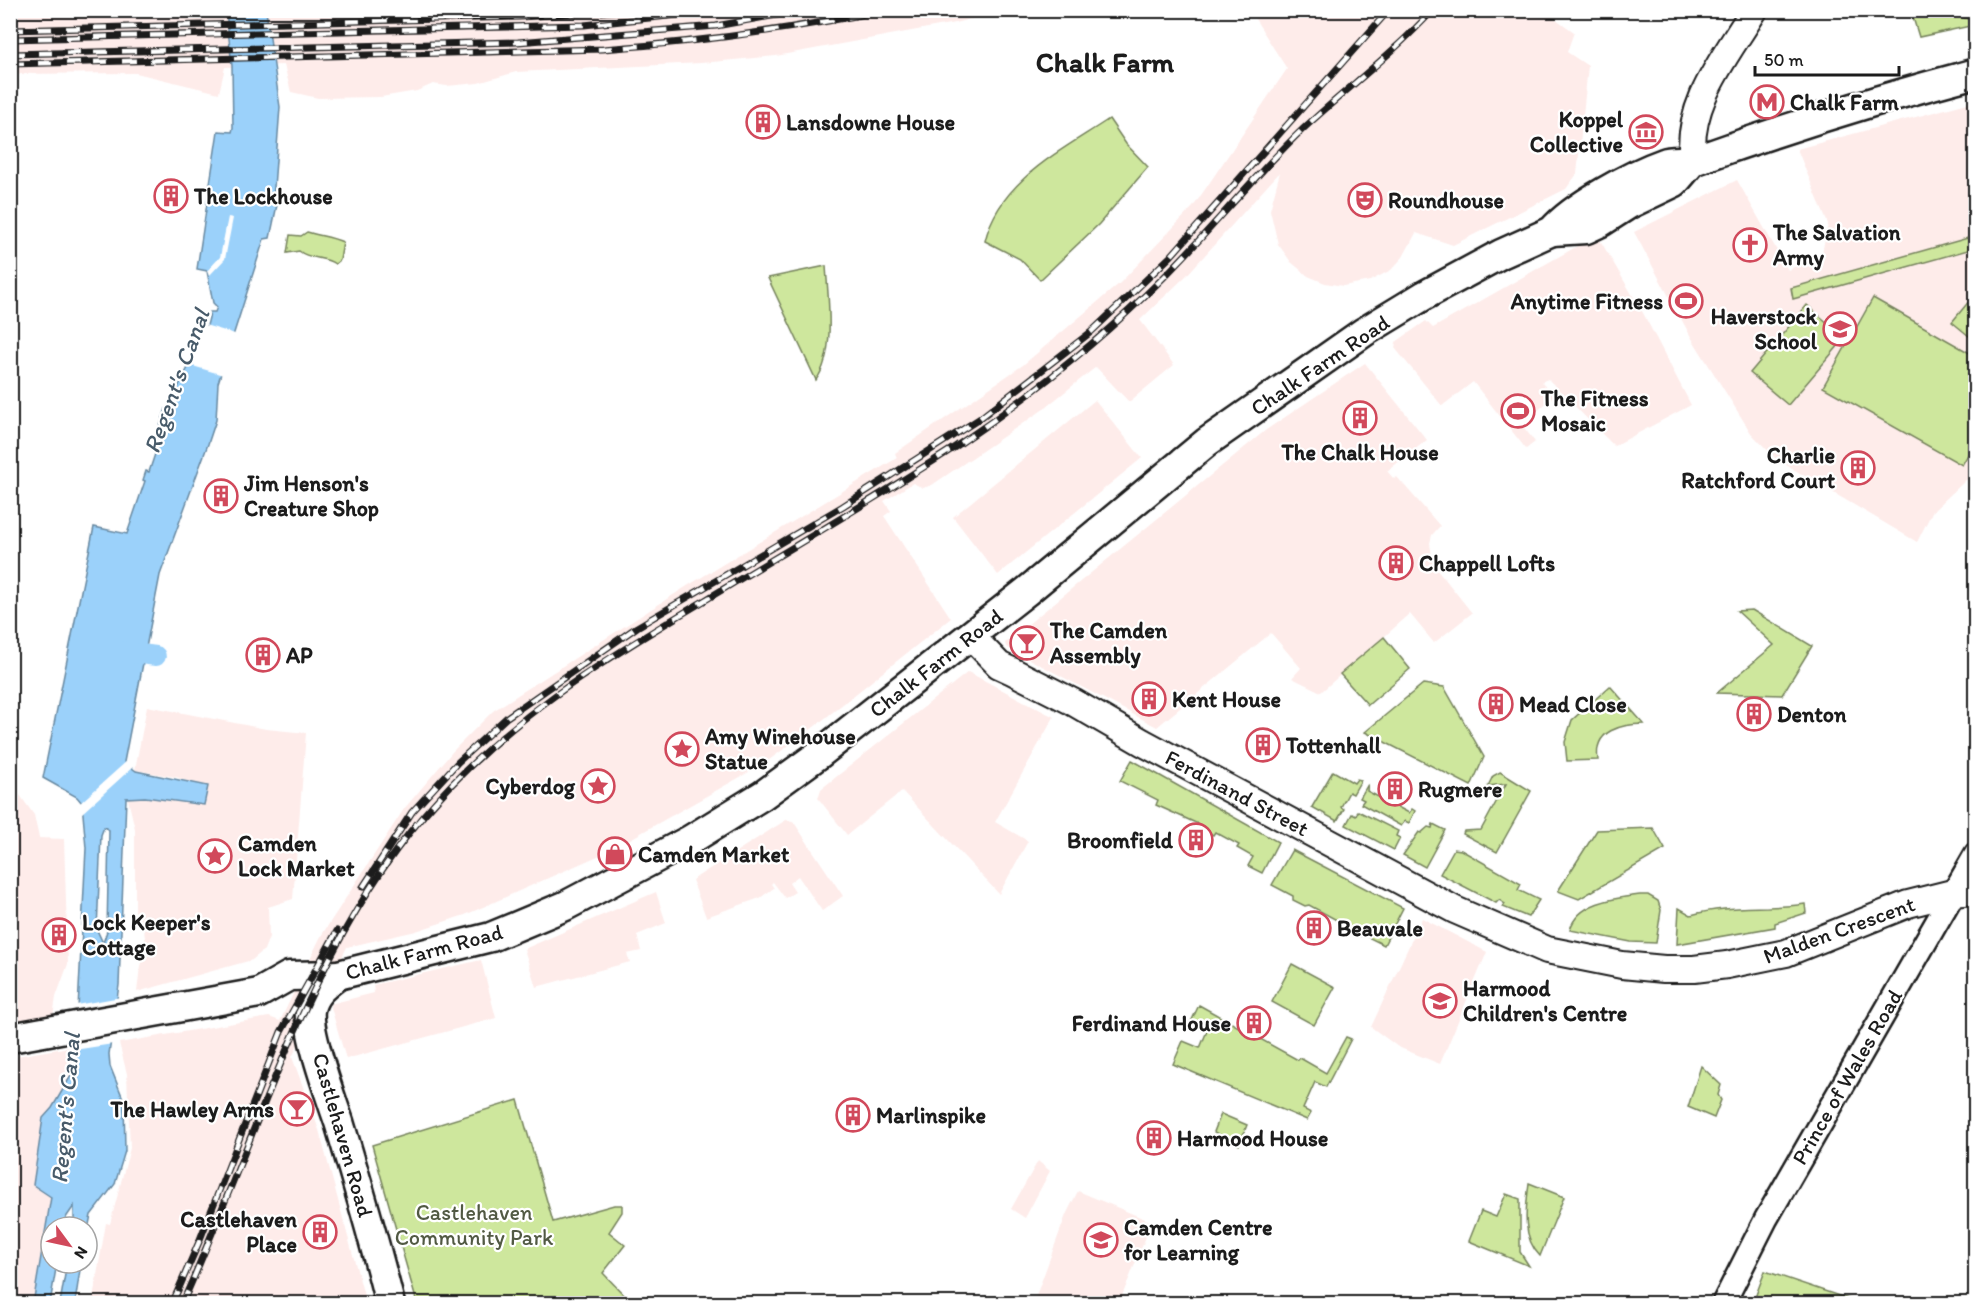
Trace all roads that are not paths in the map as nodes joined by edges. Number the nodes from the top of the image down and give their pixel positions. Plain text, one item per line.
1 (1754, 10) edge
2 (1976, 73) edge
3 (1693, 161) junction
4 (970, 635) junction
5 (1976, 854) edge
6 (1964, 892) edge
7 (1514, 937) joint
8 (338, 975) junction
9 (259, 993) junction
10 (310, 1017) junction
11 (10, 1038) edge
12 (390, 1304) edge
13 (1723, 1304) edge

1 - 3 main road
2 - 3 main road, Chalk Farm Road
3 - 4 main road, Chalk Farm Road
4 - 7 main road, Ferdinand Street
4 - 8 main road, Chalk Farm Road
5 - 6 street, Prince of Wales Road
6 - 7 main road, Malden Crescent
6 - 13 street, Prince of Wales Road
8 - 9 main road, Chalk Farm Road
8 - 10 main road
9 - 10 main road
9 - 11 main road, Chalk Farm Road
10 - 12 main road, Castlehaven Road

